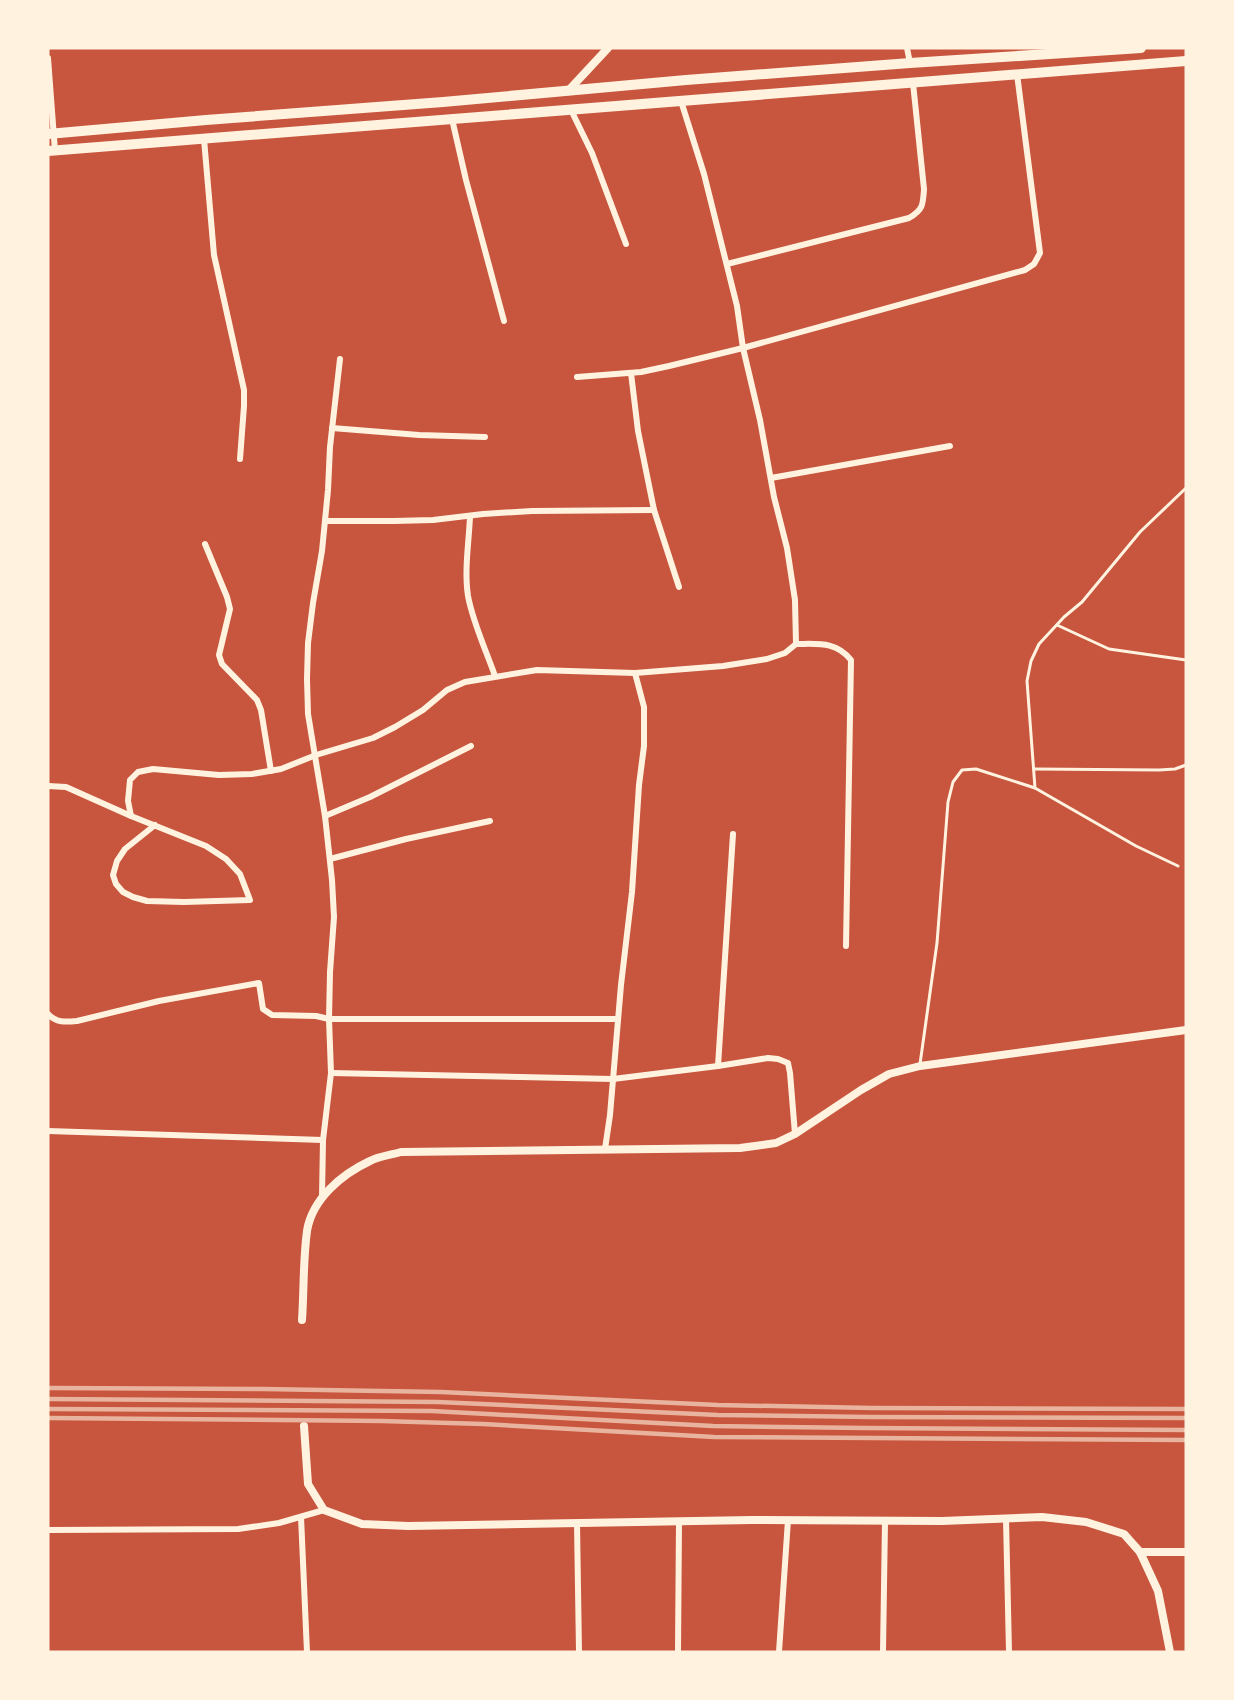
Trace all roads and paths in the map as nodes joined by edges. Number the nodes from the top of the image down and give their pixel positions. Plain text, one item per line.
1 (608, 48) edge
2 (907, 48) edge
3 (1141, 48) edge
4 (1076, 50) edge
5 (48, 58) edge
6 (1186, 61) edge
7 (910, 63) junction
8 (1017, 74) junction
9 (913, 83) junction
10 (568, 91) junction
11 (681, 101) junction
12 (571, 110) junction
13 (452, 119) junction
14 (51, 133) edge
15 (204, 139) junction
16 (52, 151) edge
17 (626, 244) dead end
18 (727, 264) junction
19 (504, 321) dead end
20 (743, 348) junction
21 (340, 359) dead end
22 (631, 373) junction
23 (577, 377) dead end
24 (332, 428) junction
25 (485, 437) dead end
26 (950, 446) dead end
27 (240, 459) dead end
28 (771, 478) junction
29 (1186, 488) edge
30 (654, 510) junction
31 (470, 516) junction
32 (325, 521) junction
33 (205, 544) dead end
34 (679, 587) dead end
35 (1057, 625) junction
36 (796, 644) junction
37 (1186, 660) edge
38 (635, 673) junction
39 (495, 676) junction
40 (471, 746) dead end
41 (316, 754) junction
42 (1186, 765) edge
43 (1034, 769) junction
44 (271, 771) junction
45 (48, 786) edge
46 (1035, 788) junction
47 (131, 816) junction
48 (325, 816) junction
49 (489, 821) dead end
50 (155, 825) junction
51 (733, 834) dead end
52 (330, 860) junction
53 (1178, 866) dead end
54 (846, 945) dead end
55 (48, 1014) edge
56 (329, 1018) junction
57 (618, 1019) junction
58 (1186, 1030) edge
59 (718, 1066) junction
60 (920, 1066) junction
61 (331, 1073) junction
62 (613, 1079) junction
63 (48, 1131) edge
64 (795, 1134) junction
65 (323, 1140) junction
66 (605, 1149) junction
67 (322, 1197) junction
68 (302, 1320) dead end
69 (304, 1426) dead end
70 (324, 1510) junction
71 (301, 1517) junction
72 (1006, 1519) junction
73 (788, 1520) junction
74 (679, 1521) junction
75 (885, 1521) junction
76 (577, 1523) junction
77 (48, 1530) edge
78 (1140, 1552) junction
79 (1186, 1552) edge
80 (308, 1652) edge
81 (579, 1652) edge
82 (678, 1652) edge
83 (779, 1652) edge
84 (883, 1652) edge
85 (1009, 1652) edge
86 (1170, 1652) edge

1 - 10 street
2 - 7 street
3 - 4 main road
4 - 7 main road
5 - 14 street
6 - 8 main road
7 - 10 main road
8 - 9 main road
8 - 20 street
9 - 11 main road
9 - 18 street
10 - 14 main road
11 - 12 main road
11 - 18 street
12 - 13 main road
12 - 17 street
13 - 15 main road
13 - 19 street
14 - 16 street
15 - 16 main road
15 - 27 street
18 - 20 street
20 - 22 street
20 - 28 street
21 - 24 street
22 - 23 street
22 - 30 street
24 - 25 street
24 - 32 street
26 - 28 street
28 - 36 street
29 - 35 lane
30 - 31 street
30 - 34 street
31 - 32 street
31 - 39 street
32 - 41 street
33 - 44 street
35 - 37 lane
35 - 43 lane
36 - 38 street
36 - 54 street
38 - 39 street
38 - 57 street
39 - 41 street
40 - 48 street
41 - 44 street
41 - 48 street
42 - 43 lane
43 - 46 lane
44 - 47 street
45 - 47 street
46 - 53 lane
46 - 60 lane
47 - 50 street
48 - 52 street
49 - 52 street
50 - 50 street
51 - 59 street
52 - 56 street
55 - 56 street
56 - 57 street
56 - 61 street
57 - 62 street
58 - 60 street
59 - 62 street
59 - 64 street
60 - 64 street
61 - 62 street
61 - 65 street
62 - 66 street
63 - 65 street
64 - 66 street
65 - 67 street
66 - 67 street
67 - 68 street
69 - 70 street
70 - 71 street
70 - 76 street
71 - 77 street
71 - 80 street
72 - 75 street
72 - 78 street
72 - 85 street
73 - 74 street
73 - 75 street
73 - 83 street
74 - 76 street
74 - 82 street
75 - 84 street
76 - 81 street
78 - 79 street
78 - 86 street

